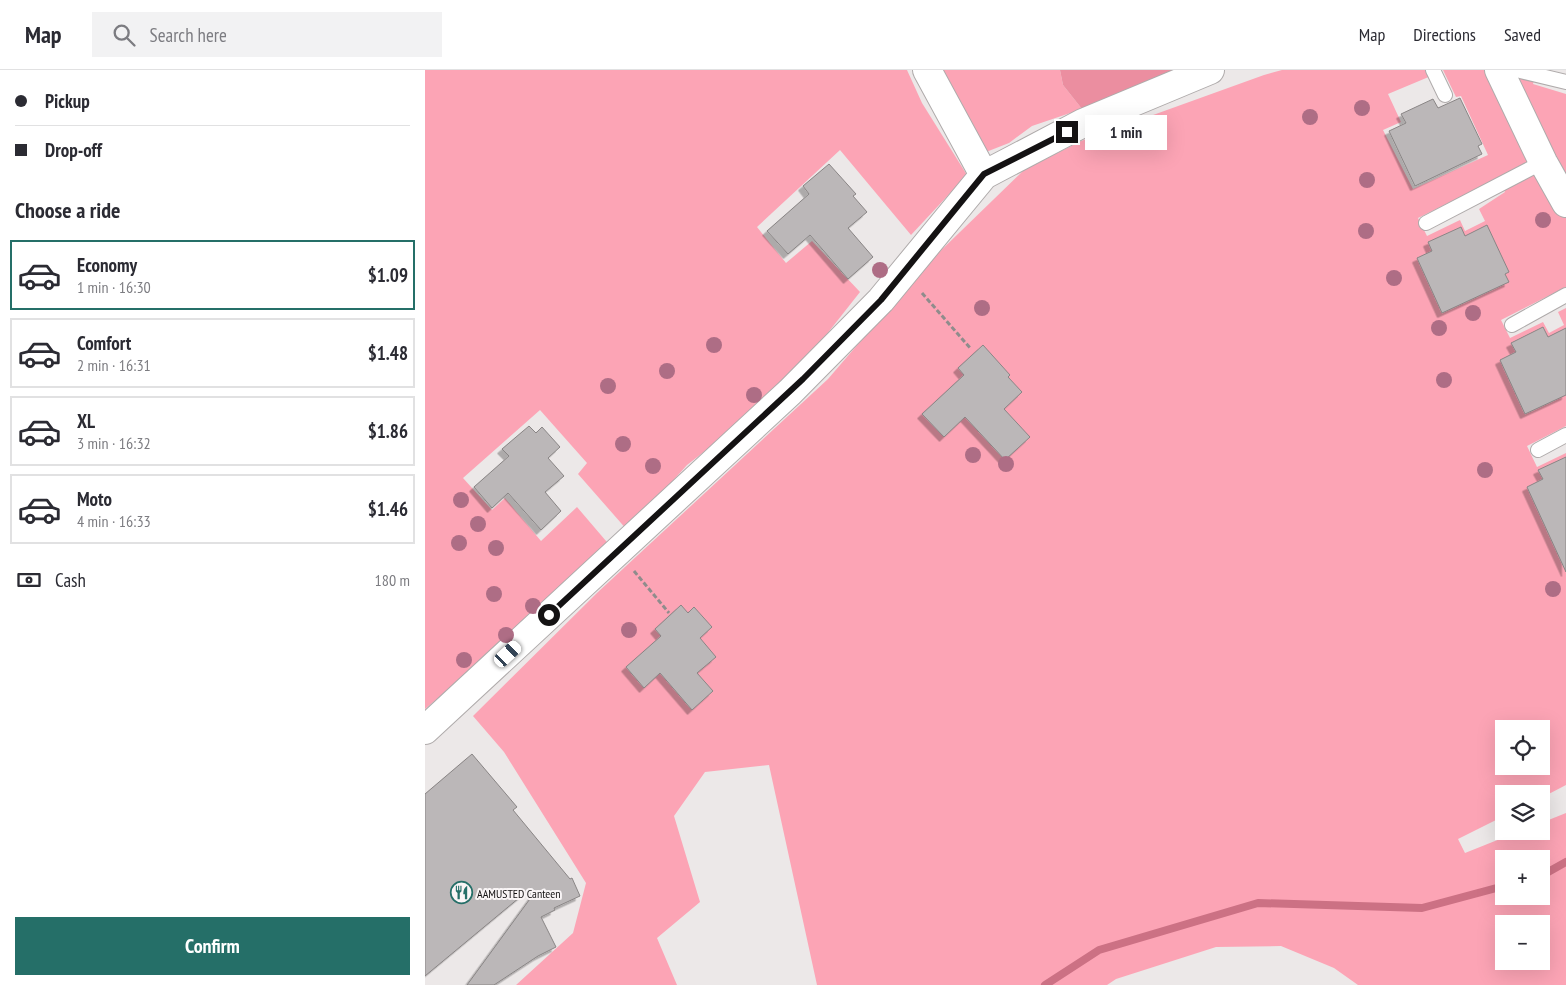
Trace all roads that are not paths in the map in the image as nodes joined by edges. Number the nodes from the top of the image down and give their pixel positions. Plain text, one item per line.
1 (927, 70) edge
2 (1210, 70) edge
3 (1433, 70) edge
4 (1499, 70) edge
5 (1516, 70) edge
6 (1566, 82) edge
7 (1445, 96) dead end
8 (1543, 162) junction
9 (984, 174) junction
10 (1563, 192) edge
11 (1425, 223) dead end
12 (1566, 295) edge
13 (1512, 325) dead end
14 (1566, 435) edge
15 (1538, 450) dead end
16 (425, 730) edge

1 - 9 street
2 - 9 street
3 - 7 lane
4 - 8 street
5 - 6 lane
8 - 10 street
8 - 11 lane
9 - 16 street
12 - 13 lane
14 - 15 lane

